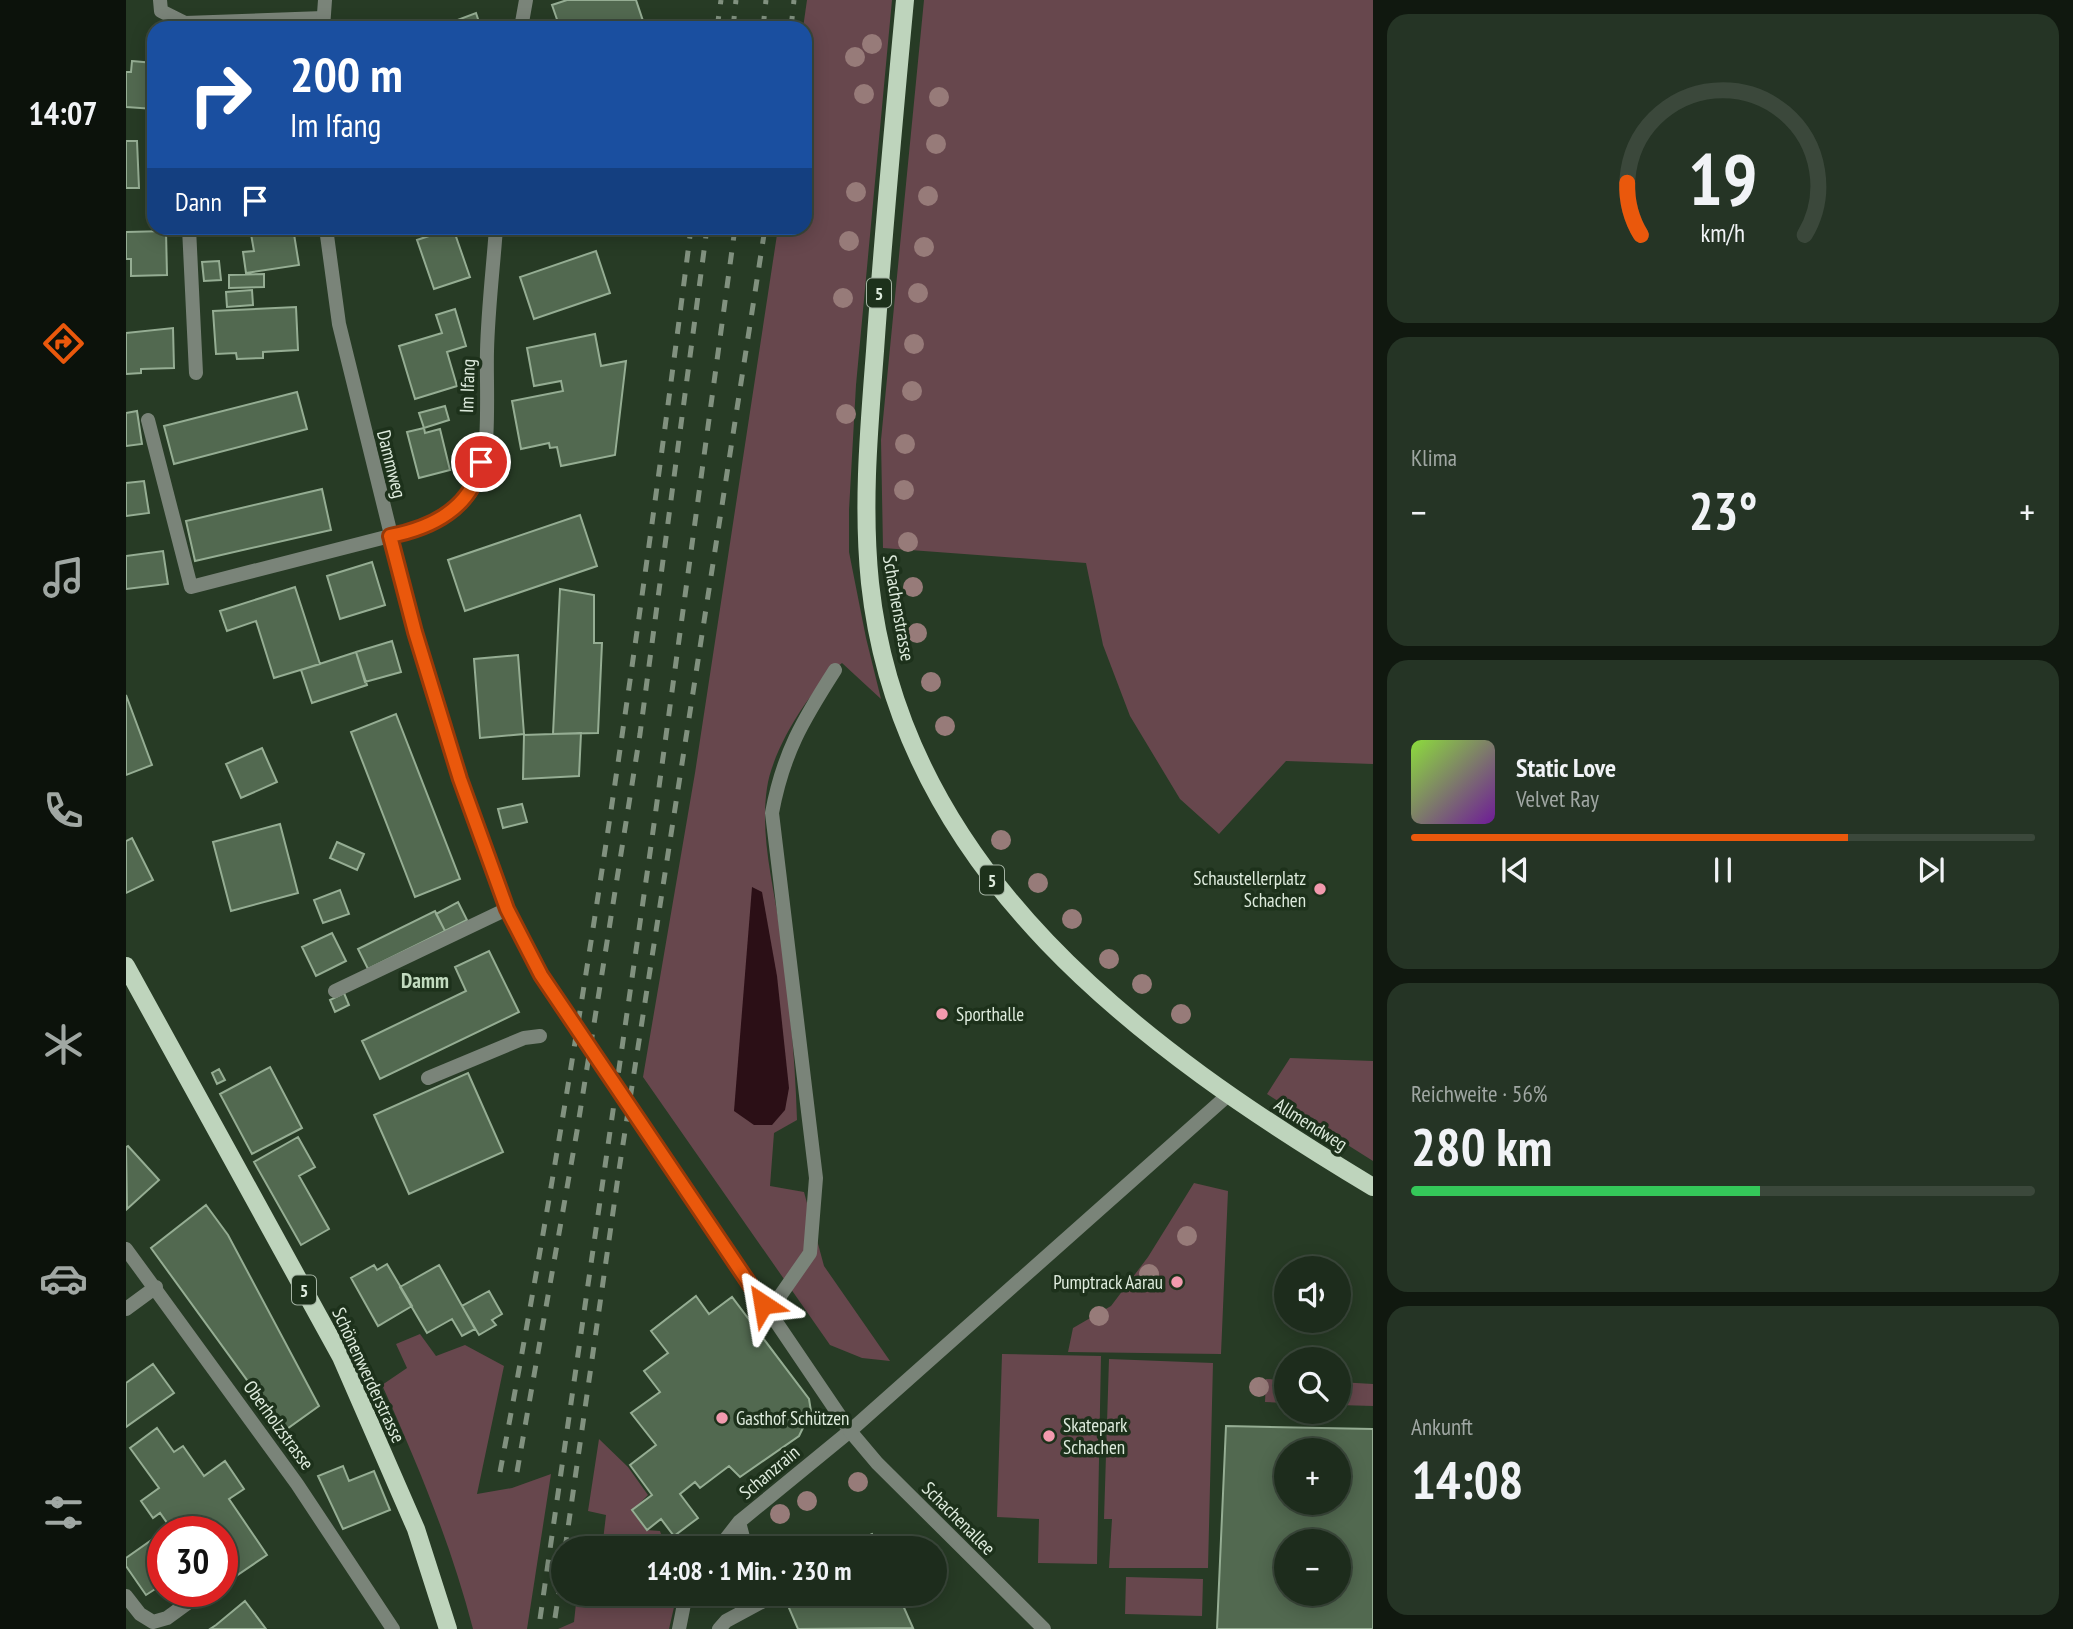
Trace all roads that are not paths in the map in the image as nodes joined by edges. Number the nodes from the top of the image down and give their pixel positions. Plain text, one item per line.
1 (160, 0) edge
2 (325, 0) edge
3 (526, 0) edge
4 (905, 0) edge
5 (181, 21) edge
6 (323, 21) edge
7 (522, 21) edge
8 (188, 235) edge
9 (327, 235) edge
10 (495, 235) edge
11 (196, 373) dead end
12 (148, 420) dead end
13 (390, 536) junction
14 (835, 670) dead end
15 (507, 909) junction
16 (126, 966) edge
17 (335, 991) dead end
18 (540, 1036) dead end
19 (428, 1078) dead end
20 (1227, 1096) junction
21 (1373, 1187) edge
22 (126, 1250) edge
23 (156, 1287) junction
24 (763, 1304) junction
25 (126, 1309) edge
26 (850, 1431) junction
27 (739, 1522) junction
28 (728, 1536) edge
29 (743, 1536) edge
30 (126, 1596) edge
31 (685, 1606) edge
32 (753, 1606) edge
33 (182, 1607) edge
34 (393, 1629) edge
35 (448, 1629) edge
36 (679, 1629) edge
37 (719, 1629) edge
38 (1044, 1629) edge

1 - 5 street
2 - 6 street
3 - 7 street
4 - 20 main road, Schachenstrasse / 5
8 - 11 street
9 - 13 street, Dammweg
10 - 13 street, Im Ifang
12 - 13 street, Im Ifang
13 - 15 street, Dammweg
14 - 24 street
15 - 17 street
15 - 24 street, Dammweg
16 - 35 main road, Schönenwerderstrasse / 5
18 - 19 street
20 - 21 main road, Allmendweg / 5
20 - 26 street, Schanzrain
22 - 23 street, Oberholzstrasse
23 - 25 street
23 - 34 street, Oberholzstrasse
24 - 26 street, Dammweg
26 - 27 street, Schanzrain
26 - 38 street, Schachenallee
27 - 28 street, Schanzrain
27 - 29 street
30 - 33 street
31 - 36 street
32 - 37 street

